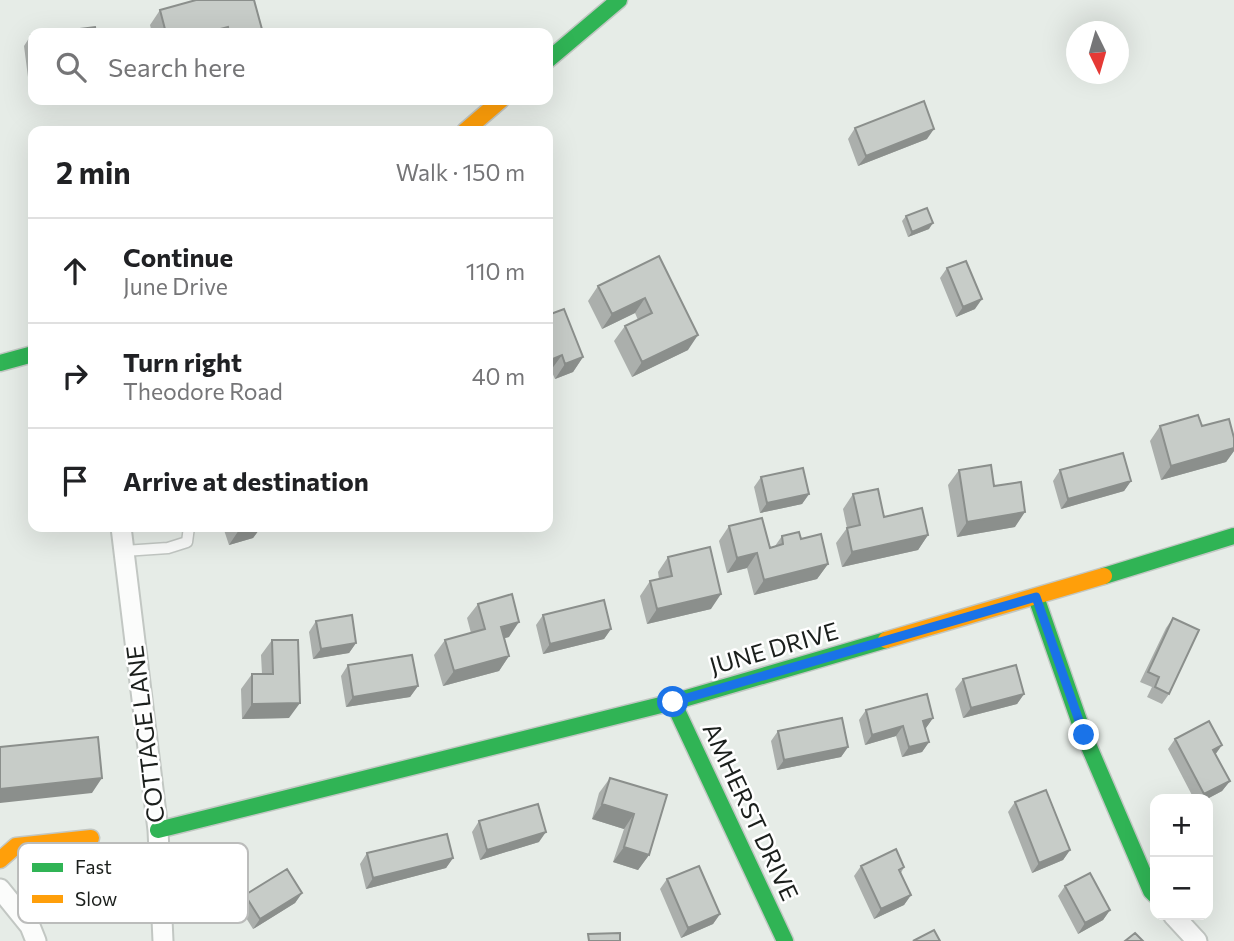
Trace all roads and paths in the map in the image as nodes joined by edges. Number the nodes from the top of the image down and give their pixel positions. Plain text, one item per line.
1 (619, 0) edge
2 (553, 56) edge
3 (495, 105) edge
4 (470, 126) edge
5 (28, 355) edge
6 (0, 363) edge
7 (122, 532) edge
8 (188, 532) edge
9 (1234, 536) edge
10 (124, 551) junction
11 (1036, 597) junction
12 (673, 702) junction
13 (158, 830) junction
14 (91, 838) dead end
15 (44, 843) edge
16 (159, 843) edge
17 (18, 846) edge
18 (0, 860) edge
19 (0, 889) edge
20 (1150, 889) edge
21 (18, 911) edge
22 (1178, 920) edge
23 (28, 923) edge
24 (162, 923) edge
25 (36, 941) edge
26 (163, 941) edge
27 (785, 941) edge
28 (1197, 941) edge

1 - 2 street
3 - 4 street
5 - 6 street
7 - 10 street, COTTAGE LANE
8 - 10 lane
9 - 11 street, JUNE DRIVE
10 - 13 street, COTTAGE LANE
11 - 12 street, JUNE DRIVE
11 - 20 street
12 - 13 street, JUNE DRIVE
12 - 27 street, AMHERST DRIVE
13 - 16 street, COTTAGE LANE
14 - 15 street
17 - 18 street
19 - 21 street
22 - 28 street
23 - 25 street
24 - 26 street, COTTAGE LANE

